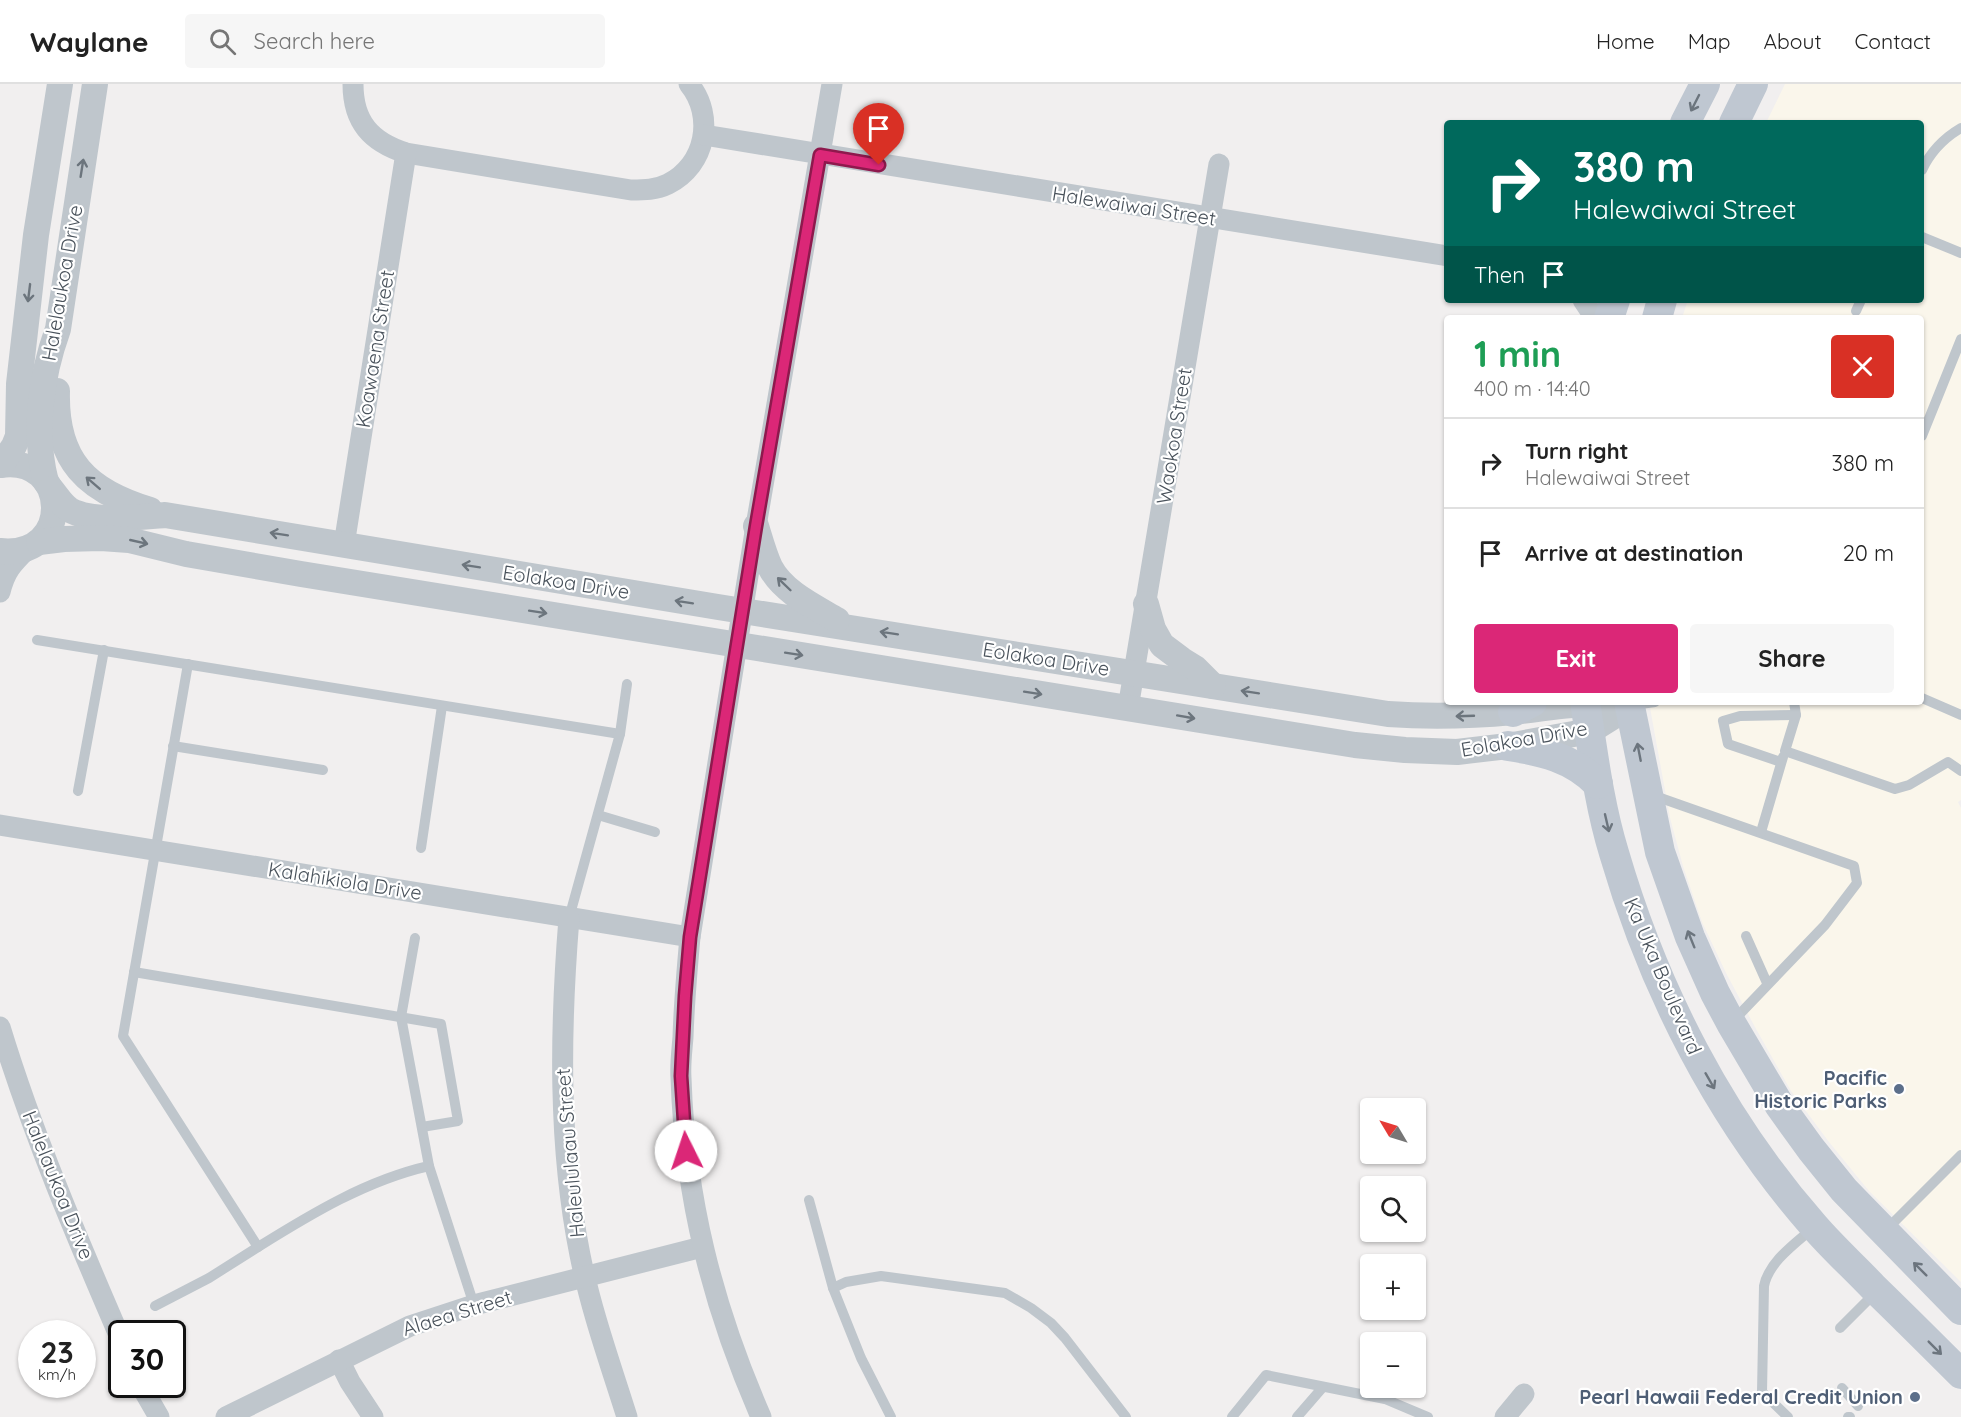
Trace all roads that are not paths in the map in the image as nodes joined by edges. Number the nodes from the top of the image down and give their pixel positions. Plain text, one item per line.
1 (60, 84) edge
2 (94, 84) edge
3 (353, 84) edge
4 (689, 84) edge
5 (832, 84) edge
6 (1705, 84) edge
7 (1753, 84) edge
8 (1687, 120) edge
9 (1735, 120) edge
10 (1961, 128) edge
11 (704, 135) junction
12 (406, 153) junction
13 (820, 155) junction
14 (1219, 164) dead end
15 (1924, 167) edge
16 (1210, 219) junction
17 (1924, 238) edge
18 (1961, 253) edge
19 (1444, 255) edge
20 (1860, 303) edge
21 (1856, 311) dead end
22 (58, 329) junction
23 (1961, 339) edge
24 (1924, 431) edge
25 (1, 465) edge
26 (48, 485) junction
27 (165, 515) junction
28 (756, 526) junction
29 (344, 545) junction
30 (33, 546) junction
31 (0, 551) edge
32 (302, 574) junction
33 (379, 586) junction
34 (0, 592) edge
35 (1146, 604) junction
36 (742, 610) junction
37 (851, 627) junction
38 (37, 640) dead end
39 (736, 645) junction
40 (104, 650) junction
41 (188, 664) junction
42 (1134, 674) junction
43 (627, 684) dead end
44 (1214, 686) junction
45 (1924, 699) edge
46 (1627, 705) edge
47 (1638, 705) edge
48 (1794, 705) edge
49 (442, 706) junction
50 (1522, 707) edge
51 (1128, 708) junction
52 (1587, 712) edge
53 (1796, 715) junction
54 (1961, 715) edge
55 (620, 734) junction
56 (173, 746) junction
57 (1508, 746) junction
58 (1783, 757) junction
59 (323, 770) dead end
60 (1961, 771) edge
61 (1598, 784) junction
62 (78, 791) dead end
63 (1647, 794) junction
64 (598, 815) junction
65 (0, 825) edge
66 (655, 832) dead end
67 (1761, 832) junction
68 (421, 848) dead end
69 (154, 850) junction
70 (569, 918) junction
71 (1746, 936) dead end
72 (690, 937) junction
73 (415, 938) dead end
74 (134, 972) junction
75 (1767, 983) junction
76 (401, 1017) junction
77 (1731, 1023) junction
78 (0, 1027) edge
79 (422, 1126) junction
80 (1961, 1155) edge
81 (429, 1166) junction
82 (809, 1200) dead end
83 (1814, 1226) junction
84 (1884, 1232) junction
85 (258, 1247) junction
86 (702, 1247) junction
87 (585, 1278) junction
88 (833, 1288) junction
89 (1878, 1291) junction
90 (474, 1305) junction
91 (155, 1306) dead end
92 (1961, 1310) edge
93 (112, 1320) edge
94 (1840, 1328) dead end
95 (339, 1360) junction
96 (1961, 1374) edge
97 (1323, 1387) junction
98 (1842, 1388) dead end
99 (1524, 1394) dead end
100 (148, 1398) edge
101 (1858, 1407) dead end
102 (159, 1417) edge
103 (226, 1417) edge
104 (373, 1417) edge
105 (627, 1417) edge
106 (762, 1417) edge
107 (891, 1417) edge
108 (1126, 1417) edge
109 (1232, 1417) edge
110 (1297, 1417) edge
111 (1428, 1417) edge
112 (1505, 1417) edge
113 (1788, 1417) edge

1 -> 25 street, Halelaukoa Drive
22 -> 2 street, Halelaukoa Drive
3 - 12 street
4 - 11 street
5 - 13 street
6 -> 8 main road
7 - 9 main road
10 - 15 lane
11 - 12 street
11 - 13 street
12 - 29 street, Koawaena Street
13 - 16 street, Halewaiwai Street
13 - 28 street
14 - 16 street, Waokoa Street
16 - 19 street, Halewaiwai Street
16 - 35 street, Waokoa Street
17 - 18 lane
20 - 21 lane
22 - 26 street, Halelaukoa Drive
27 -> 22 street
23 - 24 lane
25 - 26 street, Eolakoa Drive
26 - 27 street, Eolakoa Drive
26 - 30 street, Halelaukoa Drive
29 -> 27 street, Eolakoa Drive
28 - 36 street
37 -> 28 street
29 - 32 street
29 - 33 street
36 -> 29 street, Eolakoa Drive
30 - 31 street, Eolakoa Drive
30 -> 32 street, Eolakoa Drive
30 - 34 street
32 - 33 street, Eolakoa Drive
33 -> 39 street, Eolakoa Drive
35 - 42 street, Waokoa Street
35 - 44 street
36 - 37 street, Eolakoa Drive
36 - 39 street
42 -> 37 street, Eolakoa Drive
38 - 40 lane
39 -> 51 street, Eolakoa Drive
39 - 72 street
40 - 41 lane
40 - 62 lane
41 - 49 lane
41 - 56 lane
42 - 44 street, Eolakoa Drive
42 - 51 street, Waokoa Street
43 - 55 lane
50 -> 44 street, Eolakoa Drive
45 - 54 lane
46 - 52 street, Eolakoa Drive
63 -> 47 main road, Ka Uka Boulevard
48 - 53 lane
49 - 55 lane
49 - 68 lane
50 - 52 street, Eolakoa Drive
51 -> 57 street, Eolakoa Drive
52 - 57 street, Eolakoa Drive
52 - 61 main road, Ka Uka Boulevard
53 - 58 lane
53 - 58 lane
55 - 64 lane
56 - 59 lane
56 - 69 lane
57 - 61 main road
58 - 60 lane
58 - 67 lane
61 -> 83 main road, Ka Uka Boulevard
63 - 67 lane
77 -> 63 main road, Ka Uka Boulevard
64 - 66 lane
64 - 70 lane
65 - 69 street, Kalahikiola Drive
67 - 75 lane
69 - 70 street, Kalahikiola Drive
69 - 74 lane
70 - 72 street, Kalahikiola Drive
70 - 87 street, Haleululaau Street
71 - 75 lane
72 - 86 street
73 - 76 lane
74 - 76 lane
74 - 85 lane
75 - 77 lane
76 - 79 lane
76 - 79 lane
77 - 84 main road, Ka Uka Boulevard
78 - 93 street, Halelaukoa Drive
79 - 81 lane
80 - 84 lane
81 - 85 lane
81 - 90 lane
82 - 88 lane
83 - 89 main road, Ka Uka Boulevard
83 - 113 lane
92 -> 84 main road, Ka Uka Boulevard
85 - 91 lane
86 - 87 street, Alaea Street
86 - 106 street
87 - 90 street, Alaea Street
87 - 105 street, Haleululaau Street
88 - 107 lane
88 - 108 lane
89 - 94 lane
89 -> 96 main road, Ka Uka Boulevard
90 - 95 street, Alaea Street
95 - 103 street, Alaea Street
95 - 104 street
97 - 109 lane
97 - 110 lane
97 - 111 lane
98 - 101 lane
99 - 112 street
100 - 102 street

